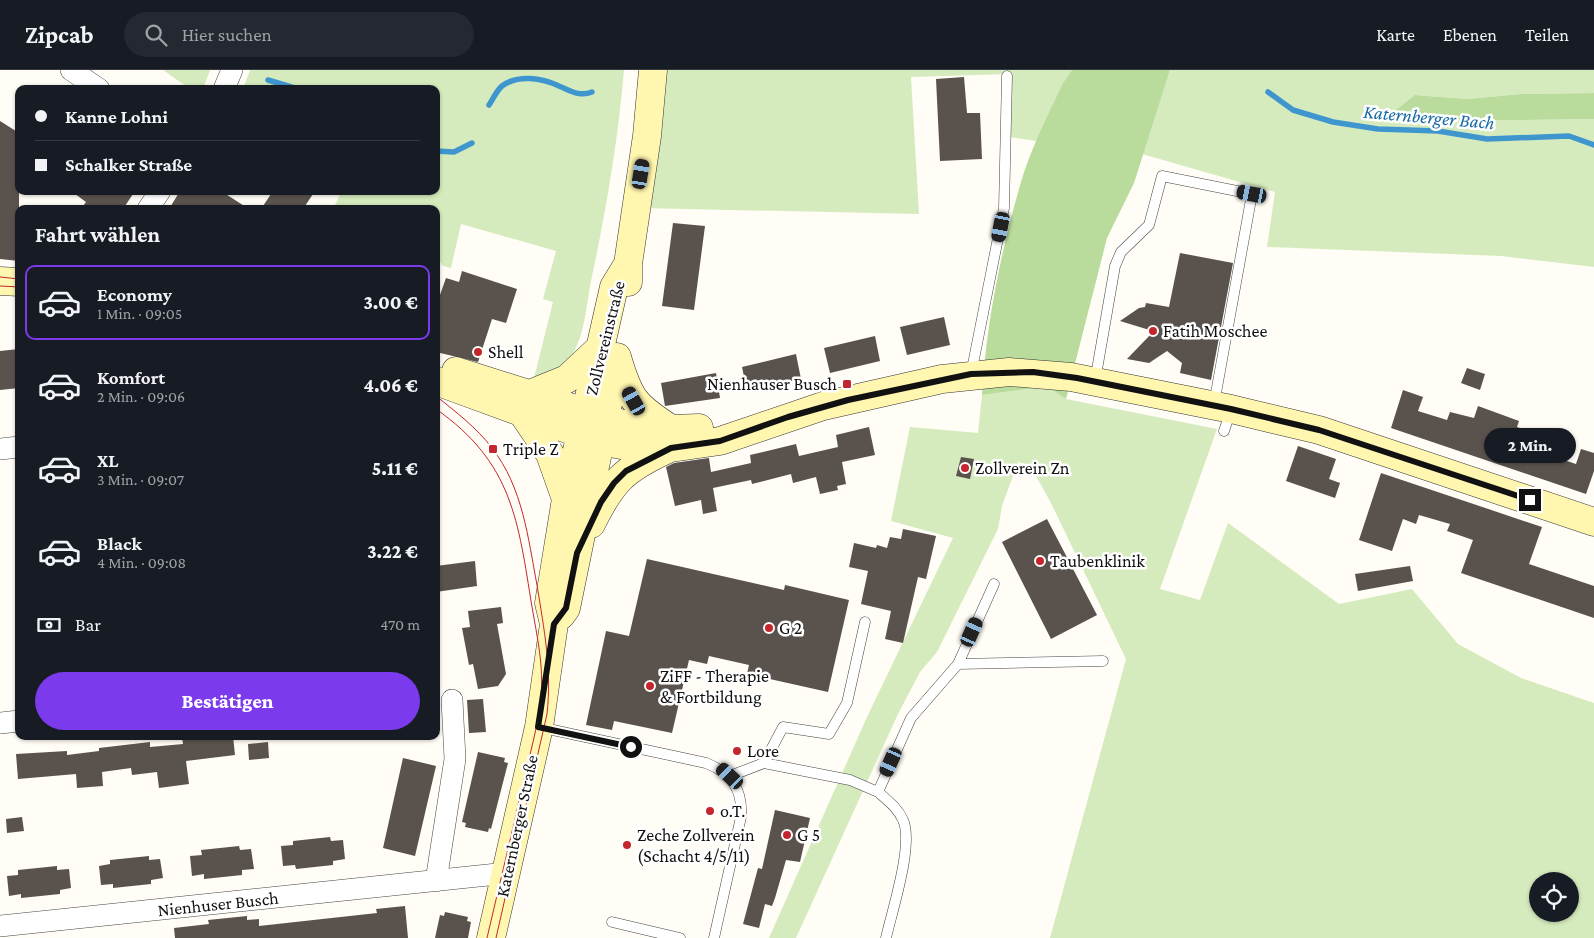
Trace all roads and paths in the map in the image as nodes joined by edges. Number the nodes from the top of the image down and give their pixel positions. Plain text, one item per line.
1 (71, 70) edge
2 (232, 70) edge
3 (653, 70) edge
4 (1007, 76) dead end
5 (93, 85) edge
6 (226, 85) edge
7 (0, 280) edge
8 (15, 282) edge
9 (609, 352) junction
10 (440, 367) edge
11 (971, 374) junction
12 (1095, 381) junction
13 (440, 382) edge
14 (527, 404) junction
15 (1223, 415) junction
16 (593, 427) junction
17 (671, 438) junction
18 (15, 447) edge
19 (0, 449) edge
20 (566, 499) junction
21 (1594, 522) edge
22 (577, 553) junction
23 (994, 584) dead end
24 (865, 622) dead end
25 (554, 624) junction
26 (1103, 661) dead end
27 (958, 664) junction
28 (452, 700) dead end
29 (15, 721) edge
30 (0, 723) edge
31 (538, 727) junction
32 (764, 763) junction
33 (730, 776) junction
34 (878, 792) junction
35 (506, 873) junction
36 (436, 881) junction
37 (612, 922) dead end
38 (0, 926) edge
39 (491, 938) edge
40 (680, 938) edge
41 (714, 938) edge
42 (886, 938) edge

1 - 5 street
2 - 6 street
3 - 9 main road, Zollvereinstraße
4 - 11 lane
7 - 8 main road
9 - 14 main road
9 - 16 main road, Zollvereinstraße
9 - 17 main road
10 - 14 main road
11 - 12 main road
11 - 17 main road
12 - 15 main road
12 - 15 lane
13 - 14 main road
14 - 16 main road
14 - 20 main road
15 - 21 main road
16 - 17 main road
16 - 20 main road, Katernberger Straße
16 - 22 main road, Katernberger Straße
17 - 22 main road
18 - 19 street
20 - 25 main road, Katernberger Straße
22 - 25 main road, Katernberger Straße
23 - 27 lane
24 - 32 lane
25 - 31 main road, Katernberger Straße
26 - 27 lane
27 - 34 lane
28 - 36 street
29 - 30 street
31 - 33 lane
31 - 35 main road, Katernberger Straße
32 - 33 lane
32 - 34 lane
33 - 41 lane
34 - 42 lane
35 - 36 street, Nienhuser Busch
35 - 39 main road, Katernberger Straße
36 - 38 street, Nienhuser Busch
37 - 40 lane

